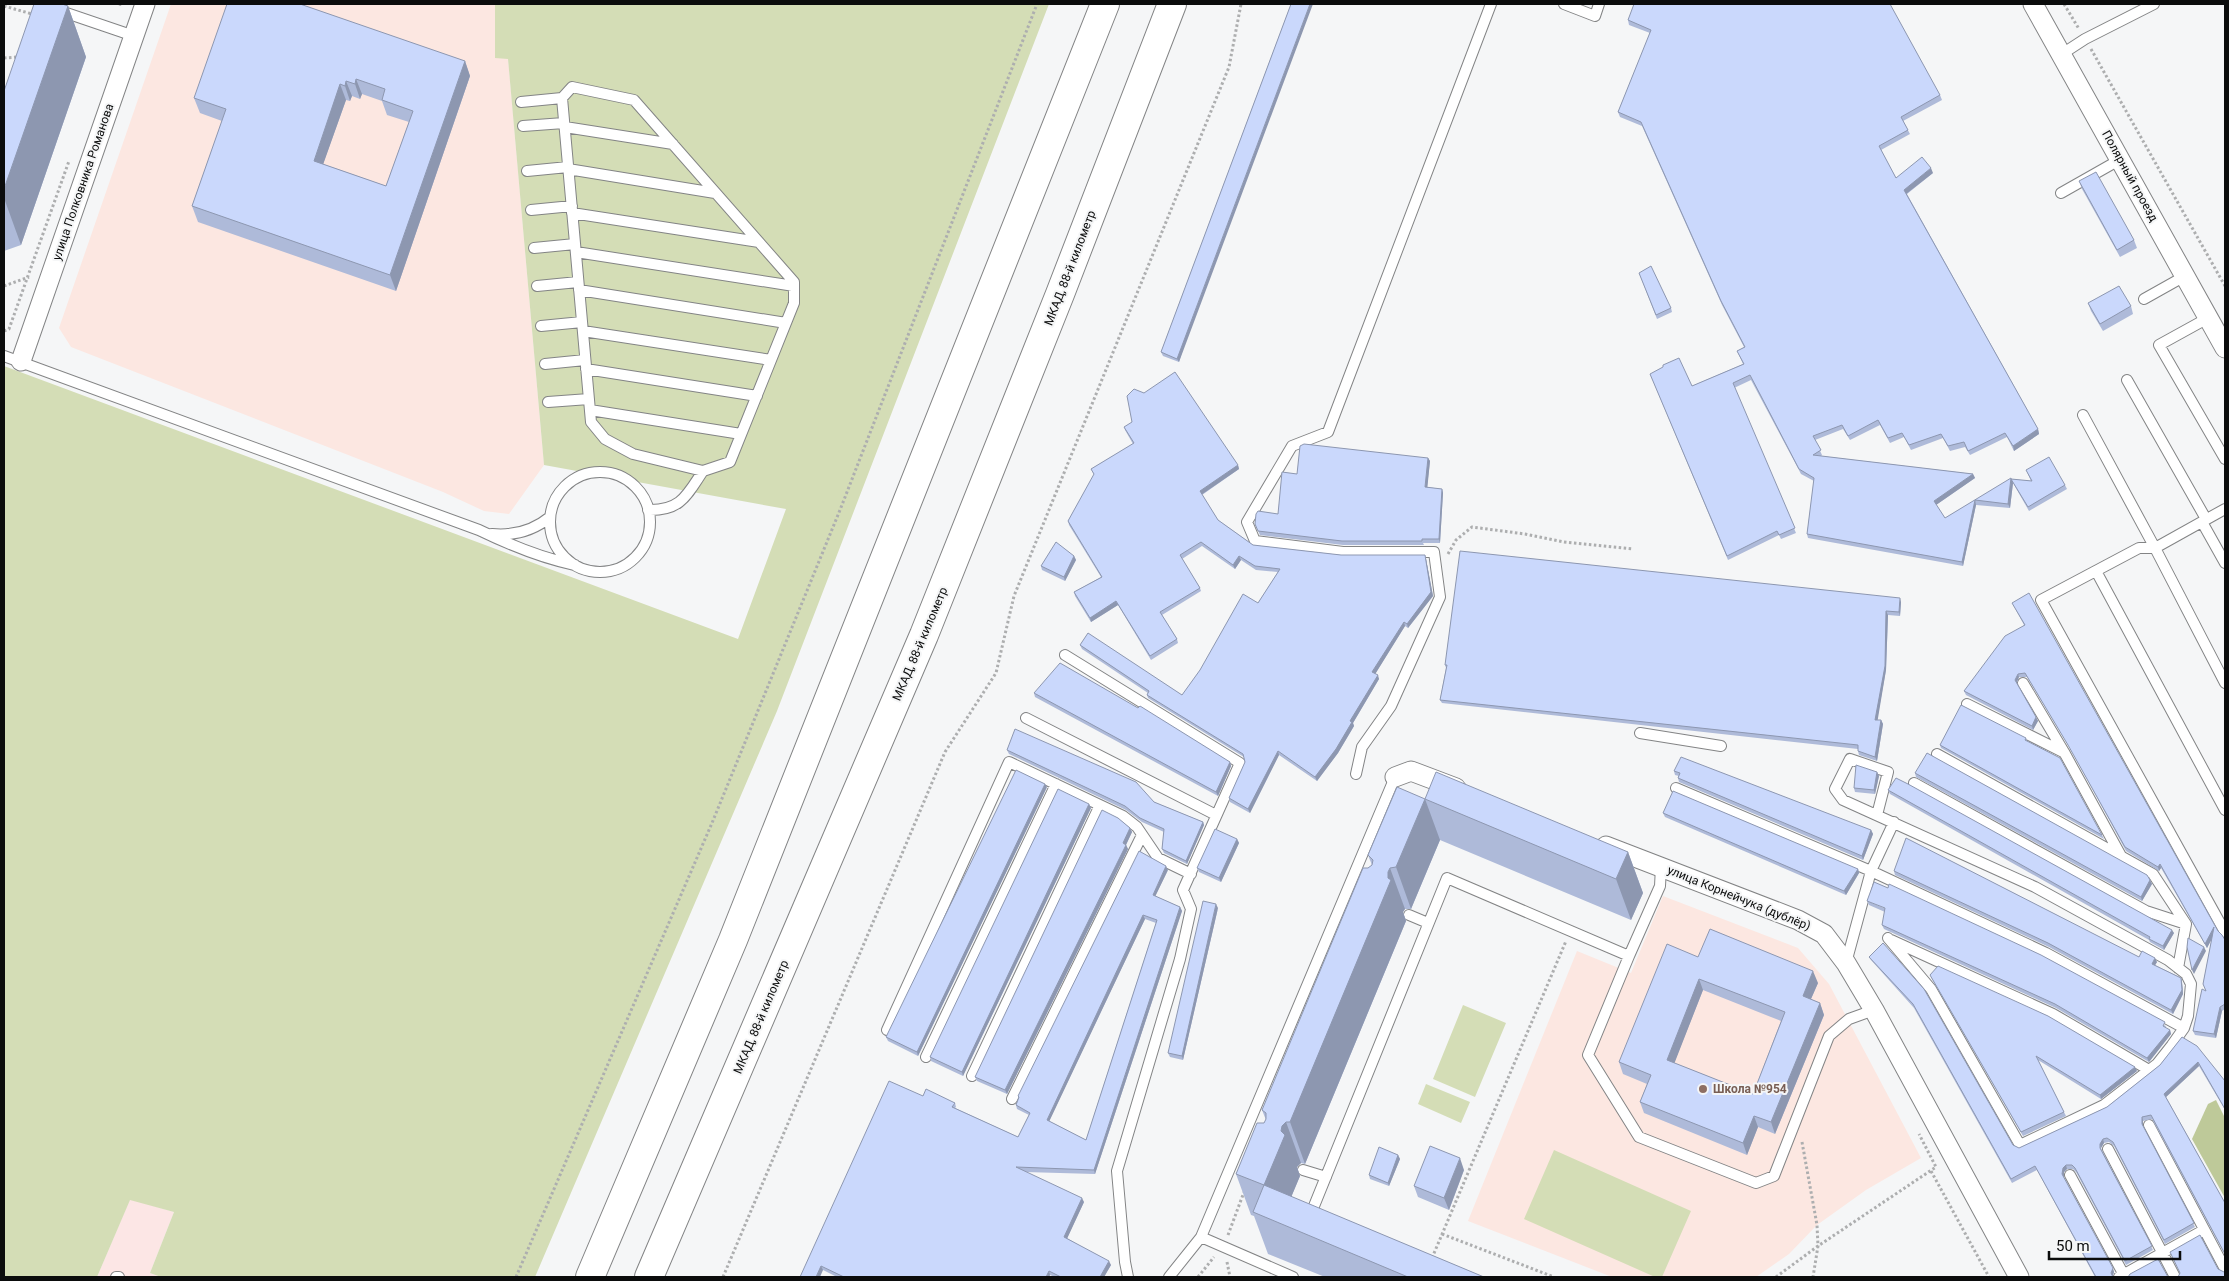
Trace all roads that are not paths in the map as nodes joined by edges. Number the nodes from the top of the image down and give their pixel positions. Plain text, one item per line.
1 (40, 4) edge
2 (145, 4) edge
3 (1105, 4) edge
4 (1172, 4) edge
5 (1491, 4) edge
6 (1564, 4) edge
7 (1599, 4) edge
8 (2033, 4) edge
9 (2154, 4) edge
10 (134, 36) junction
11 (2062, 54) junction
12 (562, 98) junction
13 (521, 102) dead end
14 (564, 125) junction
15 (523, 126) dead end
16 (673, 144) junction
17 (2121, 159) junction
18 (568, 168) junction
19 (527, 171) dead end
20 (715, 193) junction
21 (2061, 193) dead end
22 (531, 210) dead end
23 (572, 210) junction
24 (759, 242) junction
25 (534, 248) dead end
26 (575, 248) junction
27 (2185, 276) junction
28 (537, 286) dead end
29 (579, 286) junction
30 (794, 286) junction
31 (2144, 299) dead end
32 (2208, 318) junction
33 (786, 323) junction
34 (541, 326) dead end
35 (582, 326) junction
36 (2225, 348) edge
37 (12, 358) edge
38 (771, 360) junction
39 (545, 364) dead end
40 (586, 364) junction
41 (2127, 380) dead end
42 (757, 396) junction
43 (589, 398) junction
44 (548, 402) dead end
45 (590, 410) junction
46 (2083, 416) dead end
47 (741, 434) junction
48 (2225, 458) edge
49 (703, 471) junction
50 (2225, 509) edge
51 (648, 510) junction
52 (550, 517) junction
53 (2204, 521) junction
54 (479, 530) junction
55 (2155, 548) junction
56 (2225, 563) edge
57 (575, 565) junction
58 (2096, 571) junction
59 (1065, 655) dead end
60 (2023, 682) dead end
61 (2225, 683) edge
62 (1966, 704) dead end
63 (1026, 718) dead end
64 (1640, 733) dead end
65 (1721, 746) dead end
66 (2064, 752) junction
67 (1937, 754) dead end
68 (1356, 774) dead end
69 (1395, 777) joint
70 (1914, 783) dead end
71 (1056, 784) junction
72 (1676, 788) dead end
73 (1474, 795) edge
74 (1100, 805) junction
75 (2225, 810) edge
76 (1216, 815) junction
77 (1877, 815) junction
78 (1894, 822) junction
79 (1142, 835) junction
80 (1586, 838) edge
81 (2121, 856) junction
82 (1661, 867) junction
83 (1871, 871) junction
84 (1191, 874) junction
85 (1348, 890) junction
86 (1361, 895) edge
87 (1409, 915) dead end
88 (1428, 923) junction
89 (2186, 924) junction
90 (2225, 932) edge
91 (1629, 956) junction
92 (1846, 963) junction
93 (2178, 968) junction
94 (1874, 1010) junction
95 (2184, 1028) junction
96 (887, 1030) edge
97 (926, 1057) dead end
98 (2149, 1070) junction
99 (972, 1076) dead end
100 (1012, 1099) dead end
101 (2149, 1125) dead end
102 (1240, 1143) junction
103 (1253, 1149) edge
104 (2108, 1149) dead end
105 (1303, 1170) dead end
106 (2070, 1175) dead end
107 (1326, 1177) junction
108 (1330, 1219) edge
109 (2204, 1230) junction
110 (1201, 1237) junction
111 (2161, 1253) junction
112 (2225, 1269) edge
113 (2122, 1276) edge
114 (590, 1277) edge
115 (649, 1277) edge
116 (1128, 1277) edge
117 (1169, 1277) edge
118 (1293, 1277) edge
119 (2019, 1277) edge
120 (2175, 1277) edge

1 - 10 lane
2 - 10 street, улица Полковника Романова
3 - 114 highway
4 - 115 highway, МКАД, 88-й километр
5 - 68 lane
6 - 7 lane
8 - 11 street, Полярный проезд
9 - 11 lane
10 - 37 street, улица Полковника Романова
11 - 17 street, Полярный проезд
12 - 13 lane
12 - 14 lane
12 - 16 lane
14 - 15 lane
14 - 16 lane
14 - 18 lane
16 - 20 lane
17 - 21 lane
17 - 27 street, Полярный проезд
18 - 19 lane
18 - 20 lane
18 - 23 lane
20 - 24 lane
22 - 23 lane
23 - 24 lane
23 - 26 lane
24 - 30 lane
25 - 26 lane
26 - 29 lane
26 - 30 lane
27 - 31 lane
27 - 32 street, Полярный проезд
28 - 29 lane
29 - 33 lane
29 - 35 lane
30 - 33 lane
32 - 36 street, Полярный проезд
32 - 48 lane
33 - 38 lane
34 - 35 lane
35 - 38 lane
35 - 40 lane
37 - 54 lane
38 - 42 lane
39 - 40 lane
40 - 42 lane
40 - 43 lane
41 - 53 lane
42 - 47 lane
43 - 44 lane
43 - 45 lane
45 - 47 lane
45 - 49 lane
46 - 55 lane
47 - 49 lane
49 - 51 lane
50 - 53 lane
51 - 52 lane
51 - 57 lane
52 - 54 lane
52 - 57 lane
53 - 55 lane
53 - 56 lane
54 - 57 lane
55 - 58 lane
55 - 61 lane
58 - 75 lane
58 - 90 lane
59 - 76 lane
60 - 66 lane
62 - 66 lane
63 - 76 lane
64 - 65 lane
66 - 81 lane
67 - 81 lane
69 - 73 street
69 - 85 lane
70 - 89 lane
71 - 74 lane
71 - 96 lane
71 - 97 lane
72 - 83 lane
74 - 79 lane
74 - 99 lane
76 - 84 lane
77 - 77 lane
77 - 78 lane
78 - 83 lane
78 - 93 lane
79 - 84 lane
79 - 100 lane
80 - 82 street, улица Корнейчука (дублёр)
81 - 89 lane
82 - 91 lane
82 - 92 street, улица Корнейчука (дублёр)
83 - 92 lane
83 - 95 lane
84 - 116 lane
85 - 86 lane
85 - 102 lane
87 - 88 lane
88 - 91 lane
88 - 107 lane
89 - 93 lane
91 - 94 lane
92 - 94 street, улица Корнейчука (дублёр)
93 - 95 lane
94 - 119 street, улица Корнейчука (дублёр)
95 - 98 lane
98 - 98 lane
101 - 109 lane
102 - 103 lane
102 - 110 lane
104 - 111 lane
105 - 107 lane
106 - 113 lane
107 - 108 lane
109 - 111 lane
109 - 112 lane
110 - 117 lane
110 - 118 lane
111 - 113 lane
111 - 120 lane

